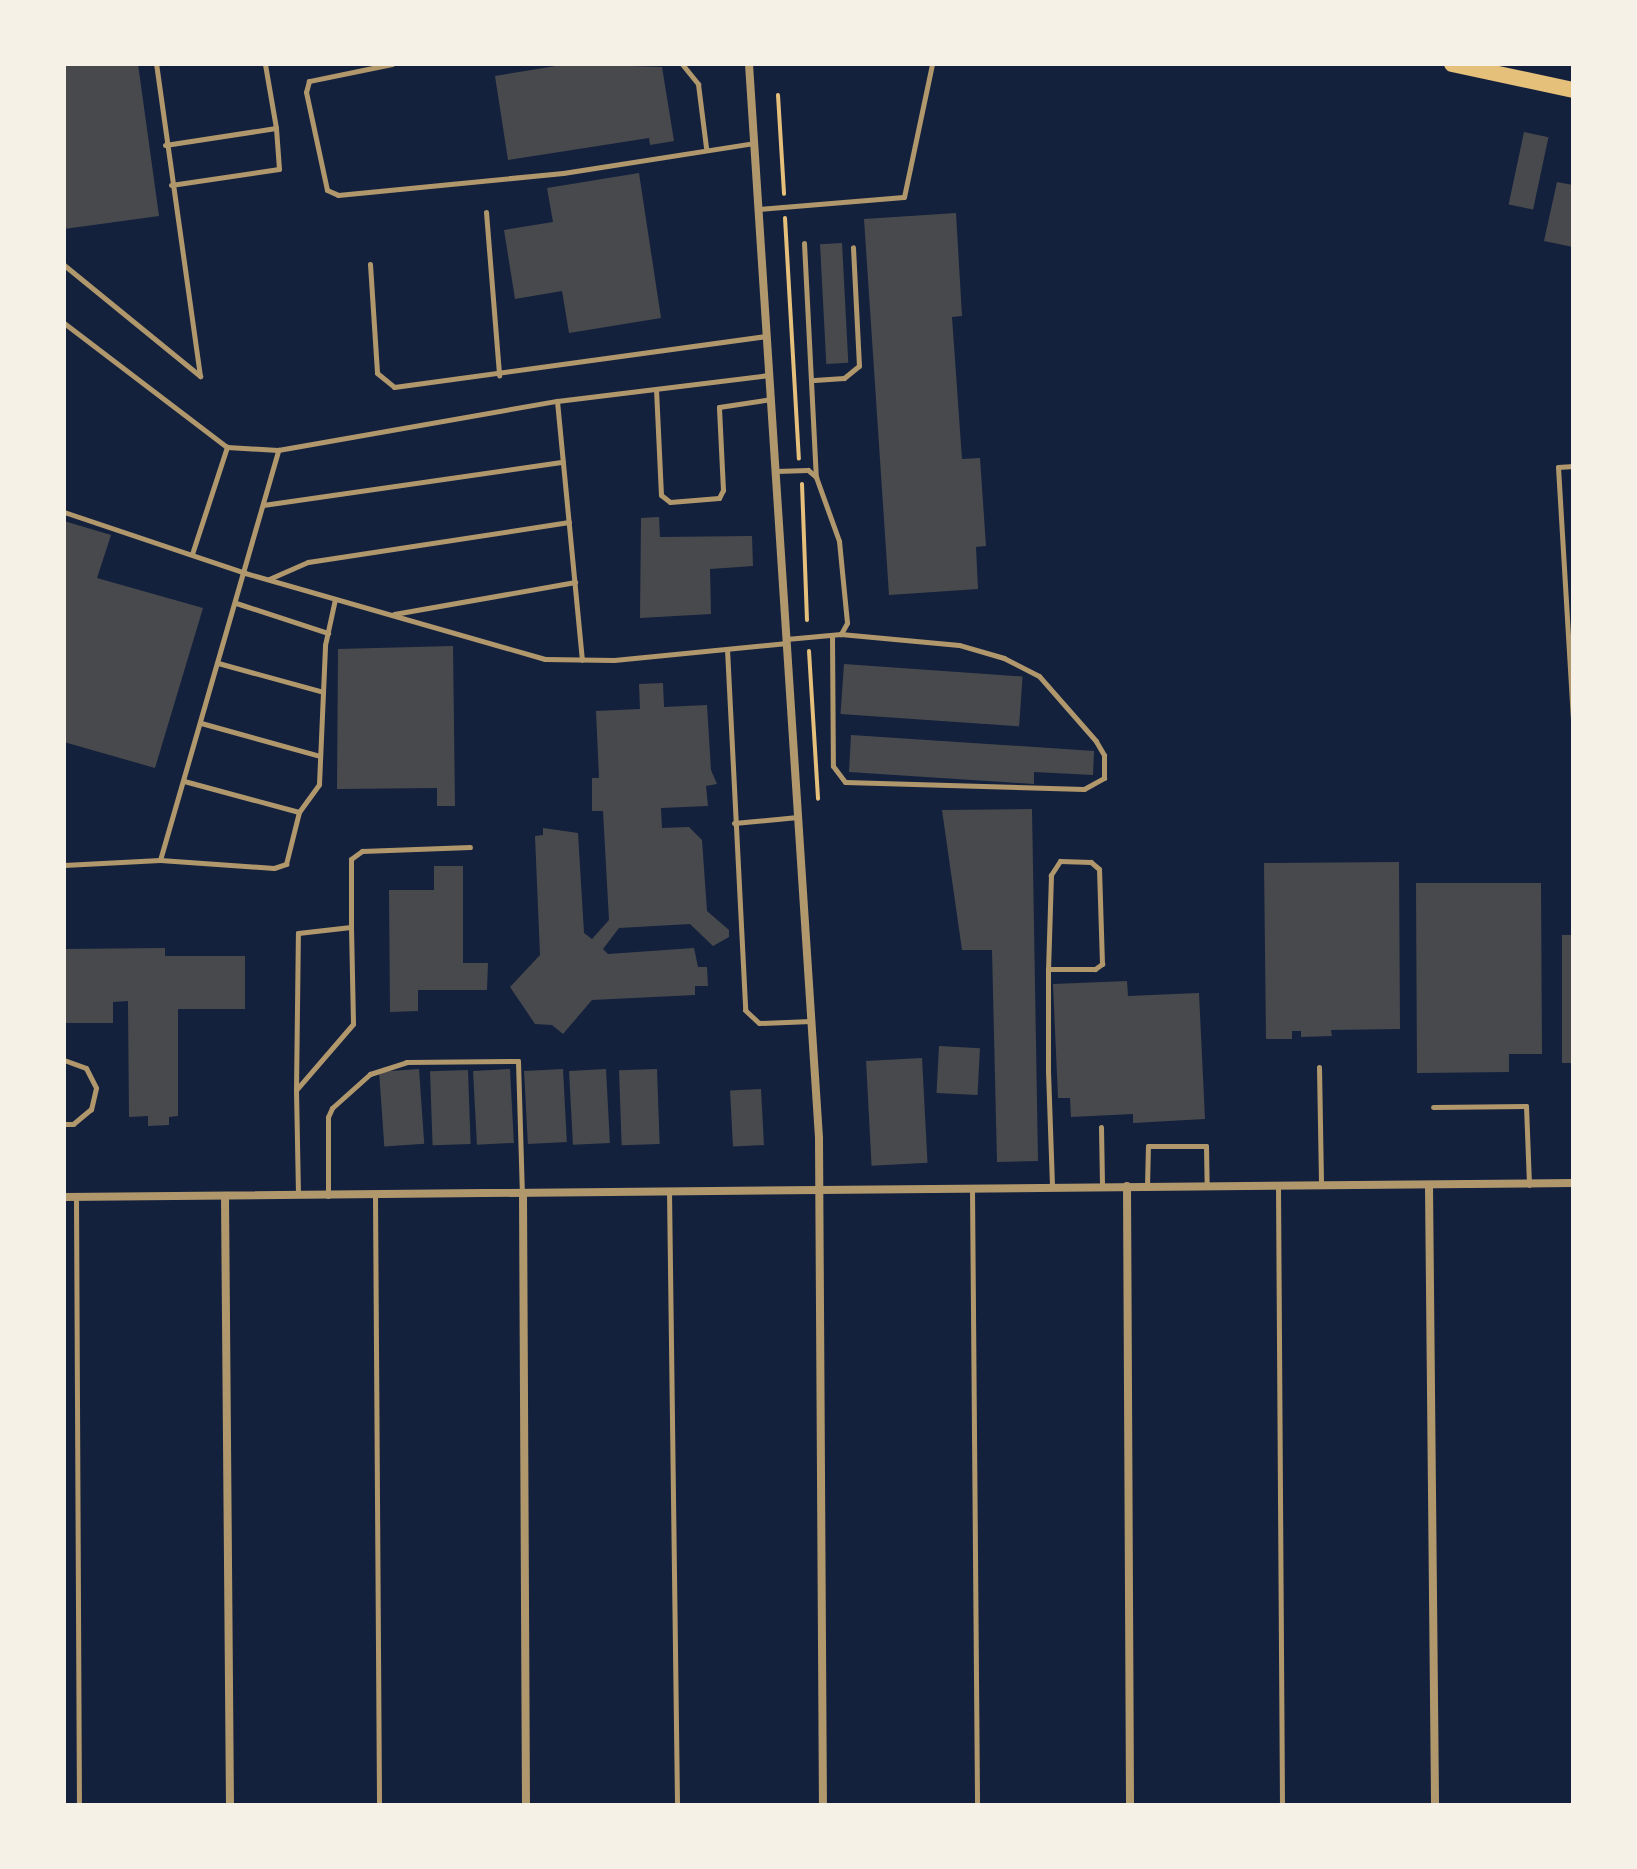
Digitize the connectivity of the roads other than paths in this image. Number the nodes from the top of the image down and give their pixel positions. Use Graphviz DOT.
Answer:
graph roads {
  1 [pos="156,64"];
  2 [pos="265,64"];
  3 [pos="392,64"];
  4 [pos="682,64"];
  5 [pos="749,64"];
  6 [pos="932,64"];
  7 [pos="1452,64"];
  8 [pos="1573,90"];
  9 [pos="276,128"];
  10 [pos="754,143"];
  11 [pos="165,145"];
  12 [pos="706,147"];
  13 [pos="171,185"];
  14 [pos="758,209"];
  15 [pos="486,212"];
  16 [pos="804,243"];
  17 [pos="853,247"];
  18 [pos="370,264"];
  19 [pos="64,265"];
  20 [pos="64,323"];
  21 [pos="767,336"];
  22 [pos="499,375"];
  23 [pos="769,375"];
  24 [pos="814,380"];
  25 [pos="656,389"];
  26 [pos="771,399"];
  27 [pos="557,401"];
  28 [pos="227,447"];
  29 [pos="278,450"];
  30 [pos="563,462"];
  31 [pos="1573,466"];
  32 [pos="775,471"];
  33 [pos="816,477"];
  34 [pos="263,505"];
  35 [pos="64,512"];
  36 [pos="569,522"];
  37 [pos="192,554"];
  38 [pos="245,573"];
  39 [pos="268,579"];
  40 [pos="575,582"];
  41 [pos="335,599"];
  42 [pos="236,603"];
  43 [pos="390,615"];
  44 [pos="328,633"];
  45 [pos="841,634"];
  46 [pos="832,635"];
  47 [pos="786,641"];
  48 [pos="727,649"];
  49 [pos="582,660"];
  50 [pos="218,663"];
  51 [pos="323,692"];
  52 [pos="201,723"];
  53 [pos="1573,723"];
  54 [pos="320,756"];
  55 [pos="184,780"];
  56 [pos="299,812"];
  57 [pos="798,817"];
  58 [pos="734,823"];
  59 [pos="470,847"];
  60 [pos="160,860"];
  61 [pos="64,865"];
  62 [pos="351,927"];
  63 [pos="1048,969"];
  64 [pos="811,1021"];
  65 [pos="64,1060"];
  66 [pos="1319,1067"];
  67 [pos="296,1090"];
  68 [pos="1433,1107"];
  69 [pos="64,1124"];
  70 [pos="1101,1127"];
  71 [pos="1573,1183"];
  72 [pos="1207,1185"];
  73 [pos="1278,1185"];
  74 [pos="1127,1186"];
  75 [pos="1147,1186"];
  76 [pos="1321,1186"];
  77 [pos="1429,1186"];
  78 [pos="1529,1186"];
  79 [pos="1052,1187"];
  80 [pos="1102,1187"];
  81 [pos="972,1188"];
  82 [pos="669,1190"];
  83 [pos="818,1190"];
  84 [pos="523,1194"];
  85 [pos="299,1196"];
  86 [pos="328,1196"];
  87 [pos="375,1196"];
  88 [pos="64,1197"];
  89 [pos="76,1197"];
  90 [pos="225,1197"];
  91 [pos="79,1805"];
  92 [pos="230,1805"];
  93 [pos="379,1805"];
  94 [pos="526,1805"];
  95 [pos="677,1805"];
  96 [pos="823,1805"];
  97 [pos="977,1805"];
  98 [pos="1130,1805"];
  99 [pos="1282,1805"];
  100 [pos="1435,1805"];
  1 -- 11 [label="lane"];
  2 -- 9 [label="lane"];
  3 -- 12 [label="lane"];
  4 -- 12 [label="lane"];
  5 -- 10 [label="street"];
  6 -- 14 [label="lane"];
  7 -- 8 [label="main road"];
  9 -- 11 [label="lane"];
  9 -- 13 [label="lane"];
  10 -- 12 [label="lane"];
  10 -- 14 [label="street"];
  11 -- 13 [label="lane"];
  13 -- 19 [label="lane"];
  14 -- 21 [label="street"];
  15 -- 22 [label="lane"];
  16 -- 24 [label="lane"];
  17 -- 24 [label="lane"];
  18 -- 22 [label="lane"];
  20 -- 28 [label="lane"];
  21 -- 22 [label="lane"];
  21 -- 23 [label="street"];
  23 -- 25 [label="lane"];
  23 -- 26 [label="street"];
  24 -- 33 [label="lane"];
  25 -- 26 [label="lane"];
  25 -- 27 [label="lane"];
  26 -- 32 [label="street"];
  27 -- 29 [label="lane"];
  27 -- 30 [label="lane"];
  28 -- 29 [label="lane"];
  28 -- 37 [label="lane"];
  29 -- 34 [label="lane"];
  30 -- 34 [label="lane"];
  30 -- 36 [label="lane"];
  31 -- 53 [label="lane"];
  32 -- 33 [label="lane"];
  32 -- 47 [label="street"];
  33 -- 45 [label="lane"];
  34 -- 38 [label="lane"];
  35 -- 37 [label="lane"];
  36 -- 39 [label="lane"];
  36 -- 40 [label="lane"];
  37 -- 38 [label="lane"];
  38 -- 39 [label="lane"];
  38 -- 42 [label="lane"];
  39 -- 41 [label="lane"];
  40 -- 43 [label="lane"];
  40 -- 49 [label="lane"];
  41 -- 43 [label="lane"];
  41 -- 44 [label="lane"];
  42 -- 44 [label="lane"];
  42 -- 50 [label="lane"];
  43 -- 49 [label="lane"];
  44 -- 51 [label="lane"];
  45 -- 46 [label="lane"];
  45 -- 46 [label="lane"];
  46 -- 47 [label="lane"];
  47 -- 48 [label="lane"];
  47 -- 57 [label="street"];
  48 -- 49 [label="lane"];
  48 -- 58 [label="lane"];
  50 -- 51 [label="lane"];
  50 -- 52 [label="lane"];
  51 -- 54 [label="lane"];
  52 -- 54 [label="lane"];
  52 -- 55 [label="lane"];
  54 -- 56 [label="lane"];
  55 -- 56 [label="lane"];
  55 -- 60 [label="lane"];
  56 -- 60 [label="lane"];
  57 -- 58 [label="lane"];
  57 -- 64 [label="street"];
  58 -- 64 [label="lane"];
  59 -- 62 [label="lane"];
  60 -- 61 [label="lane"];
  62 -- 67 [label="lane"];
  62 -- 67 [label="lane"];
  63 -- 63 [label="lane"];
  63 -- 79 [label="lane"];
  64 -- 83 [label="street"];
  65 -- 69 [label="lane"];
  66 -- 76 [label="lane"];
  67 -- 85 [label="lane"];
  68 -- 78 [label="lane"];
  70 -- 80 [label="lane"];
  71 -- 78 [label="street"];
  72 -- 73 [label="street"];
  72 -- 75 [label="street"];
  72 -- 75 [label="lane"];
  73 -- 76 [label="street"];
  73 -- 99 [label="lane"];
  74 -- 75 [label="street"];
  74 -- 80 [label="street"];
  74 -- 98 [label="street"];
  76 -- 77 [label="street"];
  77 -- 78 [label="street"];
  77 -- 100 [label="street"];
  79 -- 80 [label="street"];
  79 -- 81 [label="street"];
  81 -- 83 [label="street"];
  81 -- 97 [label="lane"];
  82 -- 83 [label="street"];
  82 -- 84 [label="street"];
  82 -- 95 [label="lane"];
  83 -- 96 [label="street"];
  84 -- 86 [label="lane"];
  84 -- 87 [label="street"];
  84 -- 94 [label="street"];
  85 -- 86 [label="street"];
  85 -- 90 [label="street"];
  86 -- 87 [label="street"];
  87 -- 93 [label="lane"];
  88 -- 89 [label="street"];
  89 -- 90 [label="street"];
  89 -- 91 [label="lane"];
  90 -- 92 [label="street"];
}
